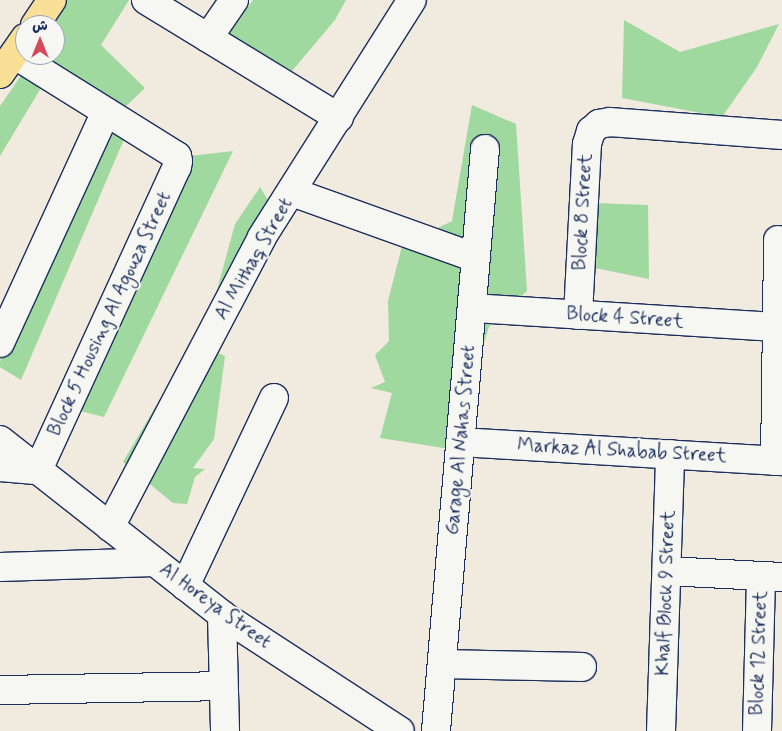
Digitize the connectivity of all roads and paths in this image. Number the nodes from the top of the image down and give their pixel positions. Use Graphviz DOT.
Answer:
graph roads {
  1 [pos="52,0"];
  2 [pos="146,0"];
  3 [pos="234,0"];
  4 [pos="412,0"];
  5 [pos="42,15"];
  6 [pos="208,38"];
  7 [pos="13,55"];
  8 [pos="106,112"];
  9 [pos="339,118"];
  10 [pos="782,135"];
  11 [pos="485,150"];
  12 [pos="292,192"];
  13 [pos="778,240"];
  14 [pos="476,258"];
  15 [pos="473,308"];
  16 [pos="578,315"];
  17 [pos="777,328"];
  18 [pos="0,343"];
  19 [pos="274,398"];
  20 [pos="0,440"];
  21 [pos="461,442"];
  22 [pos="670,454"];
  23 [pos="779,461"];
  24 [pos="0,467"];
  25 [pos="38,470"];
  26 [pos="110,527"];
  27 [pos="155,562"];
  28 [pos="0,567"];
  29 [pos="668,571"];
  30 [pos="772,576"];
  31 [pos="185,586"];
  32 [pos="222,615"];
  33 [pos="442,664"];
  34 [pos="582,668"];
  35 [pos="223,686"];
  36 [pos="0,690"];
  37 [pos="224,731"];
  38 [pos="400,731"];
  39 [pos="436,731"];
  40 [pos="661,731"];
  41 [pos="757,731"];
  1 -- 5 [label="main road"];
  2 -- 6 [label="street"];
  3 -- 6 [label="street"];
  4 -- 9 [label="street, Al Mithaq Street"];
  6 -- 9 [label="street"];
  7 -- 8 [label="street"];
  8 -- 18 [label="street"];
  8 -- 25 [label="street, Block 5 Housing Al Agouza Street"];
  9 -- 12 [label="street, Al Mithaq Street"];
  10 -- 16 [label="street, Block 8 Street"];
  11 -- 14 [label="street, Garage Al Nahas Street"];
  12 -- 14 [label="street"];
  12 -- 26 [label="street, Al Mithaq Street"];
  13 -- 17 [label="street"];
  14 -- 15 [label="street, Garage Al Nahas Street"];
  15 -- 16 [label="street, Block 4 Street"];
  15 -- 21 [label="street, Garage Al Nahas Street"];
  16 -- 17 [label="street, Block 4 Street"];
  17 -- 23 [label="street"];
  19 -- 31 [label="street"];
  20 -- 25 [label="street, Al Horeya Street"];
  21 -- 22 [label="street, Markaz Al Shabab Street"];
  21 -- 33 [label="street, Garage Al Nahas Street"];
  22 -- 23 [label="street, Markaz Al Shabab Street"];
  22 -- 29 [label="street, Khalf Block 9 Street"];
  24 -- 25 [label="street"];
  25 -- 26 [label="street, Al Horeya Street"];
  26 -- 27 [label="street, Al Horeya Street"];
  27 -- 28 [label="street"];
  27 -- 31 [label="street, Al Horeya Street"];
  29 -- 30 [label="street"];
  29 -- 40 [label="street, Khalf Block 9 Street"];
  30 -- 41 [label="street, Block 12 Street"];
  31 -- 32 [label="street, Al Horeya Street"];
  32 -- 35 [label="street"];
  32 -- 38 [label="street, Al Horeya Street"];
  33 -- 34 [label="street"];
  33 -- 39 [label="street, Garage Al Nahas Street"];
  35 -- 36 [label="street"];
  35 -- 37 [label="street"];
}
